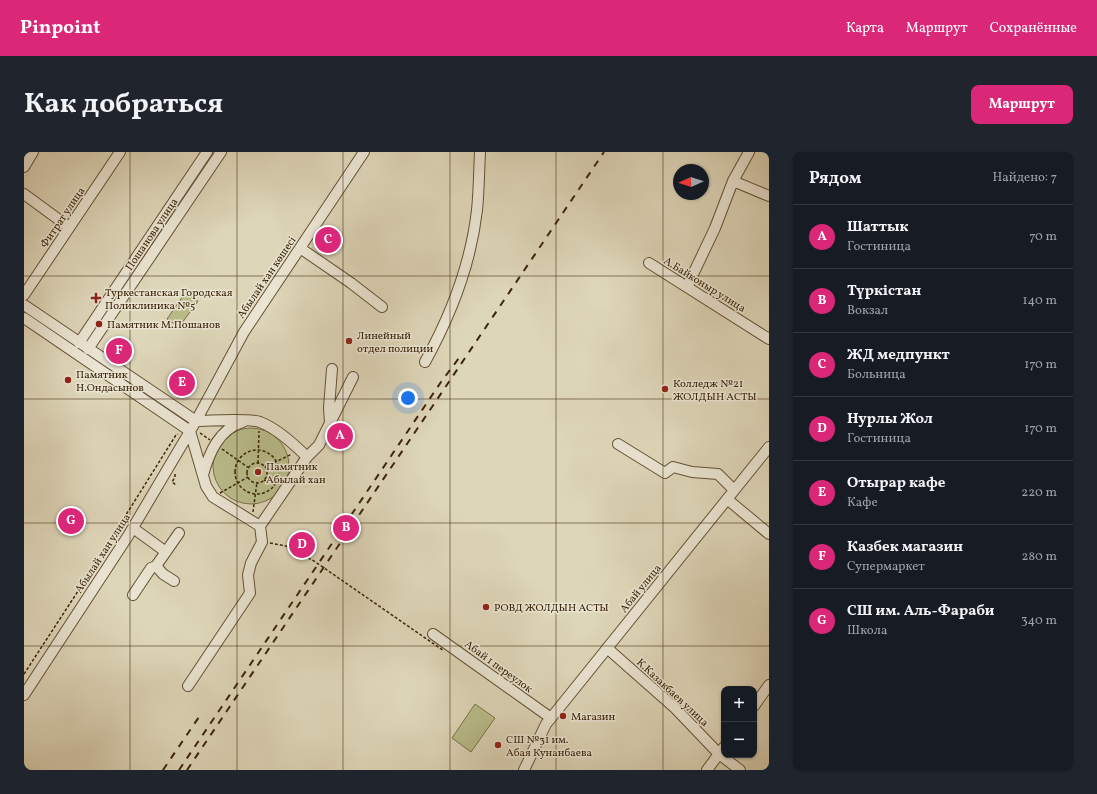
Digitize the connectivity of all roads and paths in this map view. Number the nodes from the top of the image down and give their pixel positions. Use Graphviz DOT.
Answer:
graph roads {
  1 [pos="33,152"];
  2 [pos="120,152"];
  3 [pos="207,152"];
  4 [pos="221,152"];
  5 [pos="364,152"];
  6 [pos="480,152"];
  7 [pos="749,152"];
  8 [pos="24,167"];
  9 [pos="194,172"];
  10 [pos="203,178"];
  11 [pos="734,180"];
  12 [pos="24,194"];
  13 [pos="769,196"];
  14 [pos="68,227"];
  15 [pos="300,248"];
  16 [pos="649,263"];
  17 [pos="687,287"];
  18 [pos="24,295"];
  19 [pos="24,305"];
  20 [pos="382,306"];
  21 [pos="24,318"];
  22 [pos="769,339"];
  23 [pos="79,343"];
  24 [pos="88,349"];
  25 [pos="425,362"];
  26 [pos="332,369"];
  27 [pos="353,376"];
  28 [pos="249,420"];
  29 [pos="196,421"];
  30 [pos="260,422"];
  31 [pos="330,424"];
  32 [pos="190,431"];
  33 [pos="178,434"];
  34 [pos="618,444"];
  35 [pos="769,447"];
  36 [pos="300,449"];
  37 [pos="259,450"];
  38 [pos="307,457"];
  39 [pos="276,462"];
  40 [pos="258,463"];
  41 [pos="265,467"];
  42 [pos="203,475"];
  43 [pos="248,477"];
  44 [pos="264,480"];
  45 [pos="238,482"];
  46 [pos="256,482"];
  47 [pos="274,485"];
  48 [pos="280,488"];
  49 [pos="734,490"];
  50 [pos="255,493"];
  51 [pos="213,497"];
  52 [pos="727,499"];
  53 [pos="256,524"];
  54 [pos="133,528"];
  55 [pos="179,533"];
  56 [pos="769,534"];
  57 [pos="262,542"];
  58 [pos="166,552"];
  59 [pos="156,566"];
  60 [pos="174,581"];
  61 [pos="133,595"];
  62 [pos="434,634"];
  63 [pos="607,648"];
  64 [pos="444,651"];
  65 [pos="24,674"];
  66 [pos="769,685"];
  67 [pos="188,686"];
  68 [pos="24,695"];
  69 [pos="757,702"];
  70 [pos="551,718"];
  71 [pos="721,749"];
  72 [pos="721,751"];
  73 [pos="729,758"];
  74 [pos="524,770"];
  75 [pos="707,770"];
  76 [pos="740,770"];
  1 -- 8 [label="street"];
  2 -- 14 [label="street, Фитрат улица"];
  3 -- 9 [label="street, Пошанова улица"];
  4 -- 10 [label="street, Пошанова улица"];
  5 -- 15 [label="street, Абылай хан көшесі"];
  6 -- 25 [label="street"];
  7 -- 11 [label="street"];
  9 -- 10 [label="street"];
  9 -- 23 [label="street, Пошанова улица"];
  10 -- 24 [label="street, Пошанова улица"];
  11 -- 13 [label="street"];
  11 -- 17 [label="street"];
  12 -- 14 [label="street"];
  14 -- 18 [label="street, Фитрат улица"];
  15 -- 20 [label="street"];
  15 -- 29 [label="street, Абылай хан көшесі"];
  16 -- 17 [label="street, А.Байконыр улица"];
  17 -- 22 [label="street, А.Байконыр улица"];
  19 -- 23 [label="street"];
  21 -- 32 [label="street"];
  23 -- 24 [label="street"];
  24 -- 29 [label="street"];
  26 -- 31 [label="street"];
  27 -- 31 [label="street"];
  28 -- 29 [label="street"];
  28 -- 30 [label="street"];
  28 -- 42 [label="street"];
  29 -- 32 [label="street, Абылай хан улица"];
  30 -- 36 [label="street"];
  30 -- 37 [label="path"];
  31 -- 38 [label="street"];
  32 -- 42 [label="street"];
  32 -- 54 [label="street, Абылай хан улица"];
  33 -- 65 [label="path"];
  34 -- 49 [label="street"];
  35 -- 49 [label="street, Абай улица"];
  36 -- 38 [label="street"];
  36 -- 39 [label="path"];
  37 -- 39 [label="path"];
  37 -- 40 [label="path"];
  37 -- 45 [label="path"];
  38 -- 53 [label="street"];
  39 -- 41 [label="path"];
  39 -- 47 [label="path"];
  40 -- 41 [label="path"];
  40 -- 43 [label="path"];
  41 -- 44 [label="path"];
  42 -- 51 [label="street"];
  43 -- 45 [label="path"];
  43 -- 46 [label="path"];
  44 -- 46 [label="path"];
  44 -- 47 [label="path"];
  45 -- 50 [label="path"];
  45 -- 51 [label="path"];
  46 -- 50 [label="path"];
  47 -- 48 [label="path"];
  47 -- 50 [label="path"];
  49 -- 52 [label="street, Абай улица"];
  50 -- 53 [label="path"];
  51 -- 53 [label="street"];
  52 -- 56 [label="street"];
  52 -- 63 [label="street, Абай улица"];
  53 -- 57 [label="street"];
  54 -- 58 [label="street"];
  54 -- 68 [label="street, Абылай хан улица"];
  55 -- 58 [label="street"];
  57 -- 64 [label="path, bridge"];
  57 -- 67 [label="street"];
  58 -- 59 [label="street"];
  59 -- 60 [label="street"];
  59 -- 61 [label="street"];
  62 -- 70 [label="street, Абай 1 переулок"];
  63 -- 70 [label="street, Абай улица"];
  63 -- 71 [label="street, К.Казакбаев улица"];
  66 -- 69 [label="street"];
  70 -- 74 [label="street, Абай улица"];
  72 -- 75 [label="street"];
  73 -- 76 [label="street, К.Казакбаев улица"];
}
